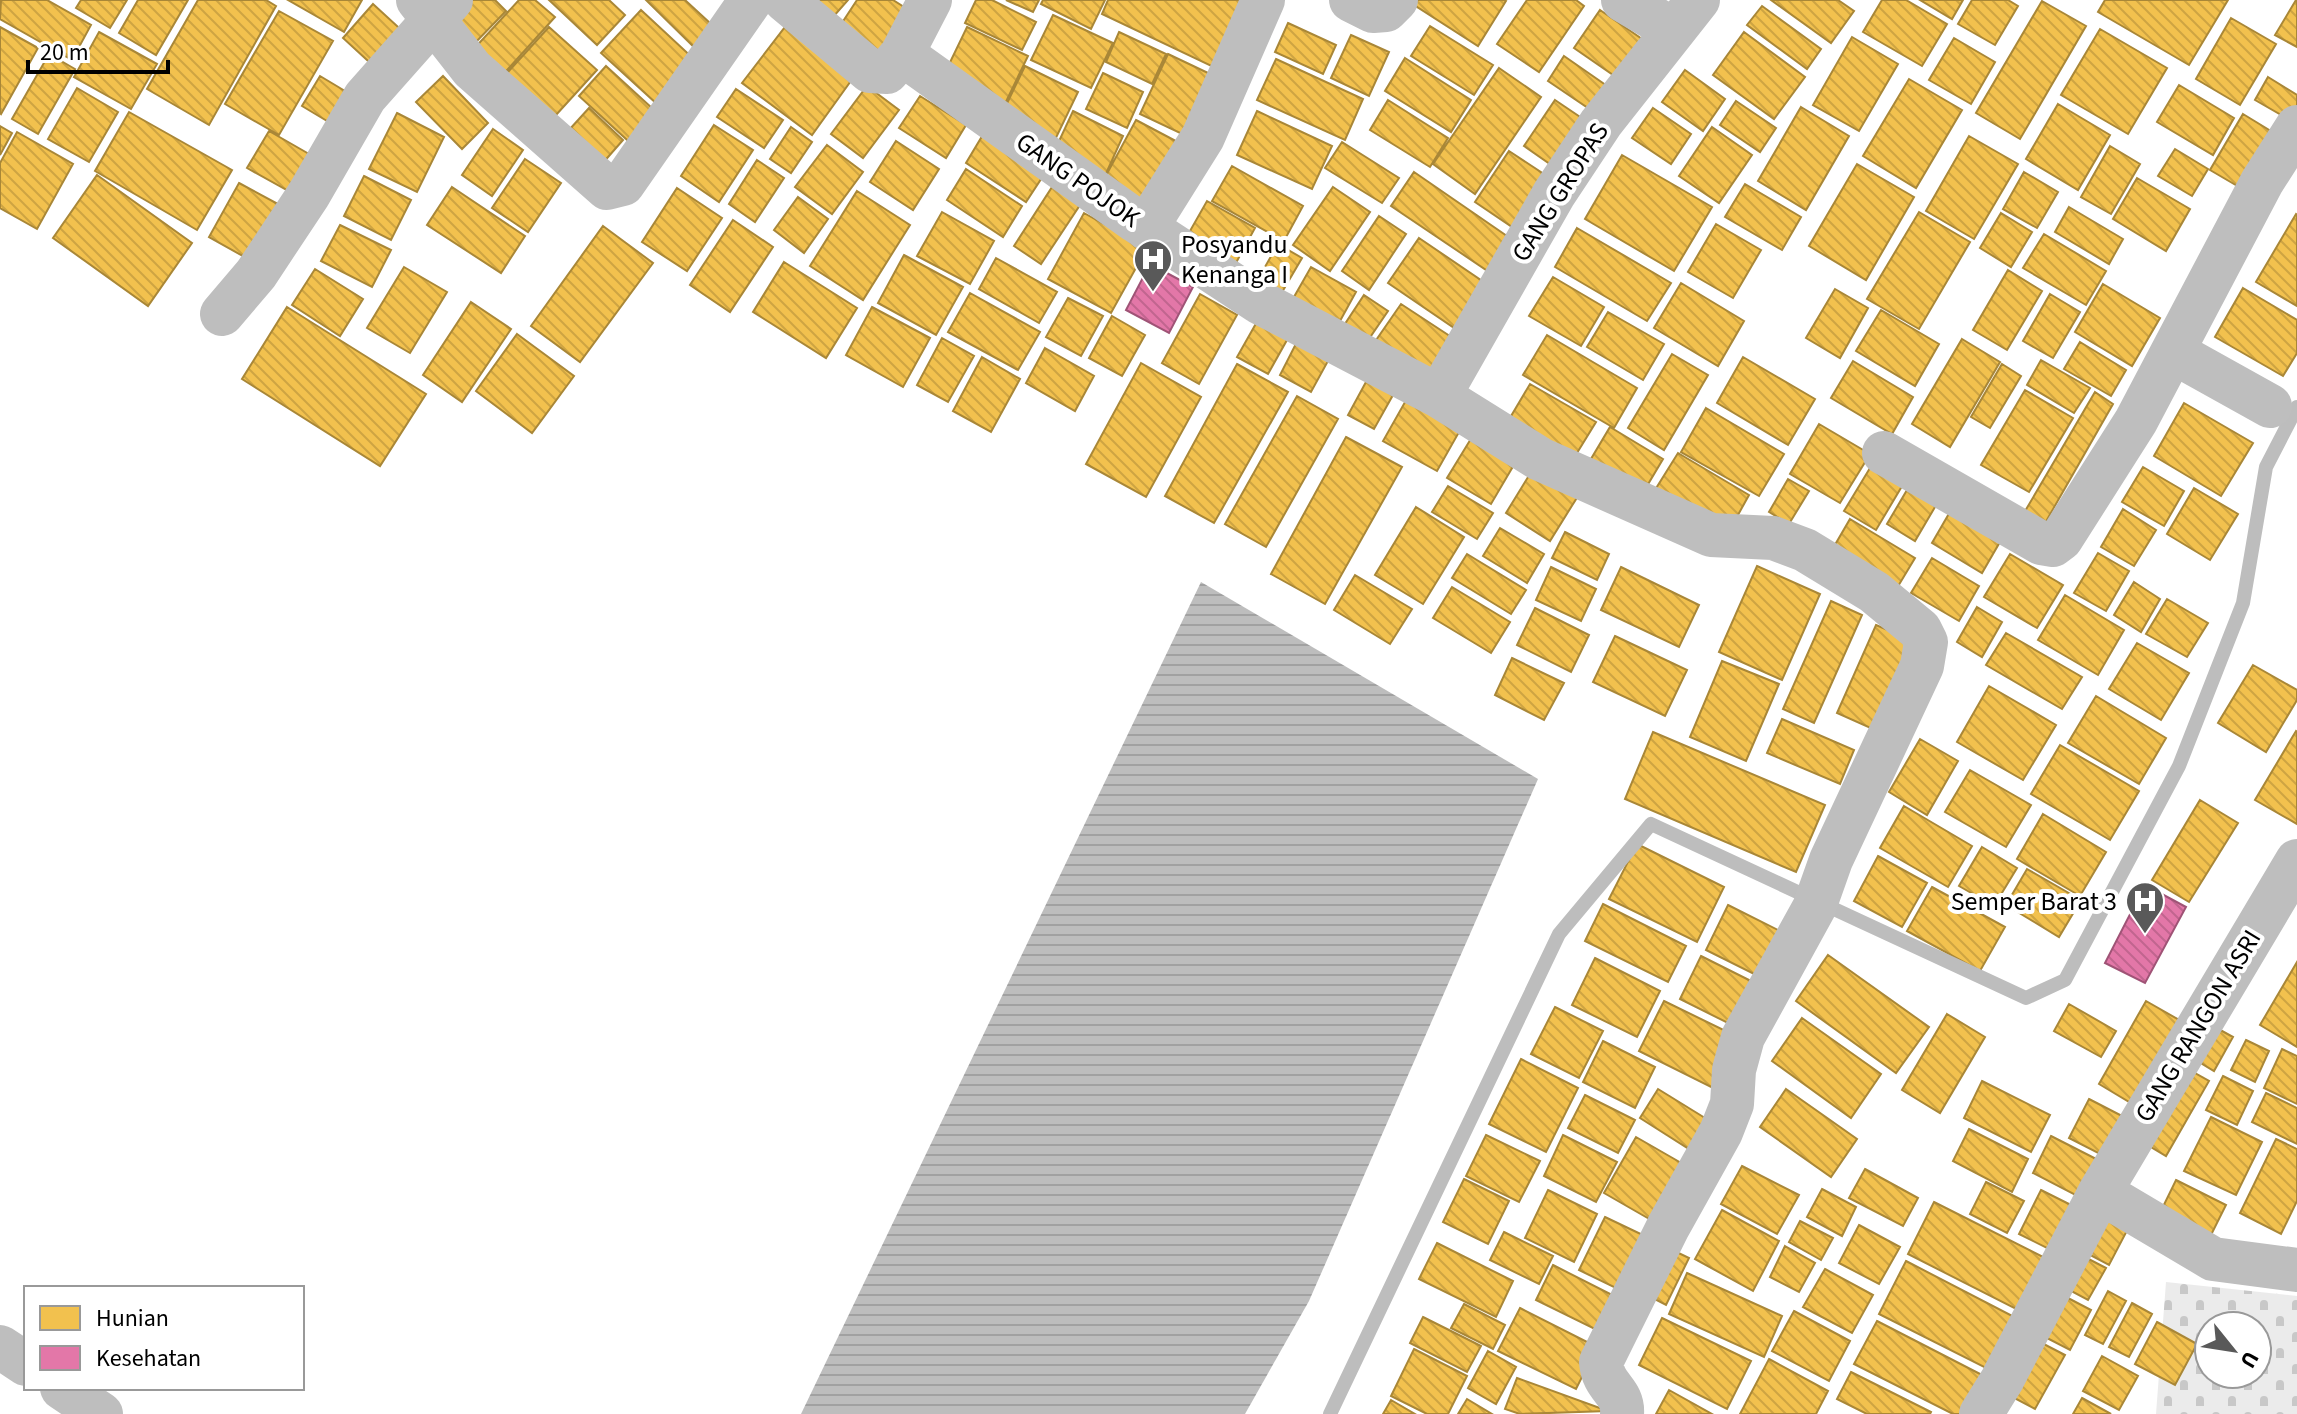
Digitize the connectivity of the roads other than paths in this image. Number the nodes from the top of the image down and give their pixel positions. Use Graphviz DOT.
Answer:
graph roads {
  1 [pos="751,0"];
  2 [pos="785,0"];
  3 [pos="930,0"];
  4 [pos="1263,0"];
  5 [pos="1351,0"];
  6 [pos="1396,0"];
  7 [pos="1623,0"];
  8 [pos="434,6"];
  9 [pos="1685,14"];
  10 [pos="902,54"];
  11 [pos="2297,127"];
  12 [pos="1146,228"];
  13 [pos="222,314"];
  14 [pos="2173,352"];
  15 [pos="1439,396"];
  16 [pos="2270,406"];
  17 [pos="1884,453"];
  18 [pos="2297,861"];
  19 [pos="2100,1192"];
  20 [pos="2297,1270"];
  21 [pos="0,1347"];
  22 [pos="24,1363"];
  23 [pos="65,1390"];
  24 [pos="101,1414"];
  25 [pos="1622,1414"];
  26 [pos="1981,1414"];
  1 -- 8 [label="street"];
  2 -- 10 [label="street"];
  3 -- 10 [label="street"];
  4 -- 12 [label="street"];
  5 -- 6 [label="street"];
  7 -- 9 [label="street"];
  8 -- 13 [label="street"];
  9 -- 15 [label="street, GANG GROPAS"];
  10 -- 12 [label="street, GANG POJOK"];
  11 -- 14 [label="street"];
  12 -- 15 [label="street, GANG POJOK"];
  14 -- 16 [label="street"];
  14 -- 17 [label="street"];
  15 -- 25 [label="street, GANG POJOK"];
  18 -- 19 [label="street, GANG RANGON ASRI"];
  19 -- 20 [label="street"];
  19 -- 26 [label="street, GANG RANGON ASRI"];
  21 -- 22 [label="street"];
  23 -- 24 [label="street"];
}
